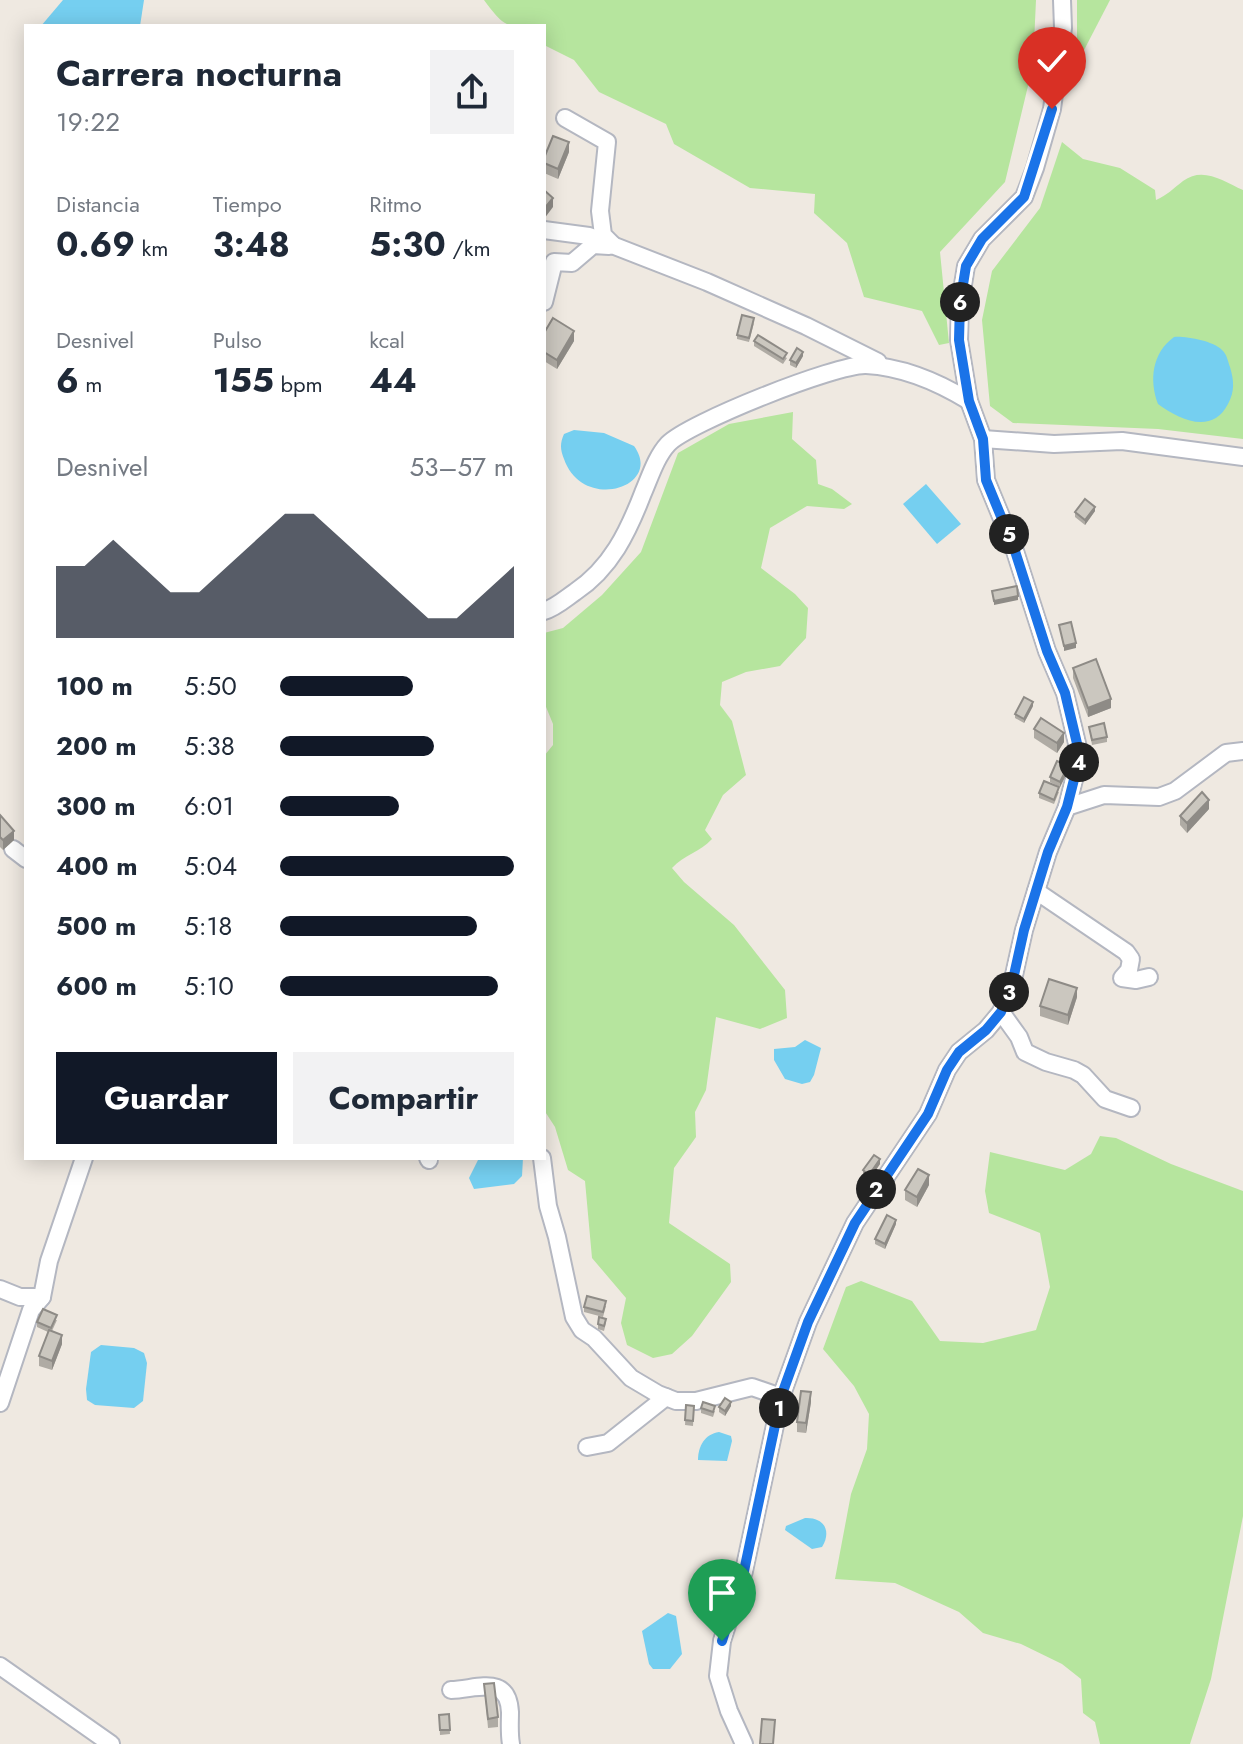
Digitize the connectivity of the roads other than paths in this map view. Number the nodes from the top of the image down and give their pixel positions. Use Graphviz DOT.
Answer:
graph roads {
  1 [pos="1062,0"];
  2 [pos="565,118"];
  3 [pos="546,230"];
  4 [pos="615,246"];
  5 [pos="546,294"];
  6 [pos="894,369"];
  7 [pos="969,401"];
  8 [pos="983,439"];
  9 [pos="1243,457"];
  10 [pos="546,610"];
  11 [pos="1243,751"];
  12 [pos="1067,807"];
  13 [pos="1036,891"];
  14 [pos="1149,977"];
  15 [pos="1001,1012"];
  16 [pos="1131,1108"];
  17 [pos="83,1160"];
  18 [pos="542,1160"];
  19 [pos="0,1289"];
  20 [pos="42,1297"];
  21 [pos="666,1397"];
  22 [pos="781,1397"];
  23 [pos="0,1403"];
  24 [pos="587,1447"];
  25 [pos="0,1666"];
  26 [pos="451,1690"];
  27 [pos="111,1744"];
  28 [pos="511,1744"];
  29 [pos="744,1744"];
  1 -- 7 [label="street"];
  2 -- 4 [label="street"];
  3 -- 4 [label="street"];
  4 -- 5 [label="street"];
  4 -- 6 [label="street"];
  6 -- 7 [label="street"];
  6 -- 10 [label="street"];
  7 -- 8 [label="street"];
  8 -- 9 [label="street"];
  8 -- 12 [label="street"];
  11 -- 12 [label="street"];
  12 -- 13 [label="street"];
  13 -- 14 [label="street"];
  13 -- 15 [label="street"];
  15 -- 16 [label="street"];
  15 -- 22 [label="street"];
  17 -- 20 [label="street"];
  18 -- 21 [label="street"];
  19 -- 20 [label="street"];
  20 -- 23 [label="street"];
  21 -- 22 [label="street"];
  21 -- 24 [label="street"];
  22 -- 29 [label="street"];
  25 -- 27 [label="street"];
  26 -- 28 [label="street"];
}
